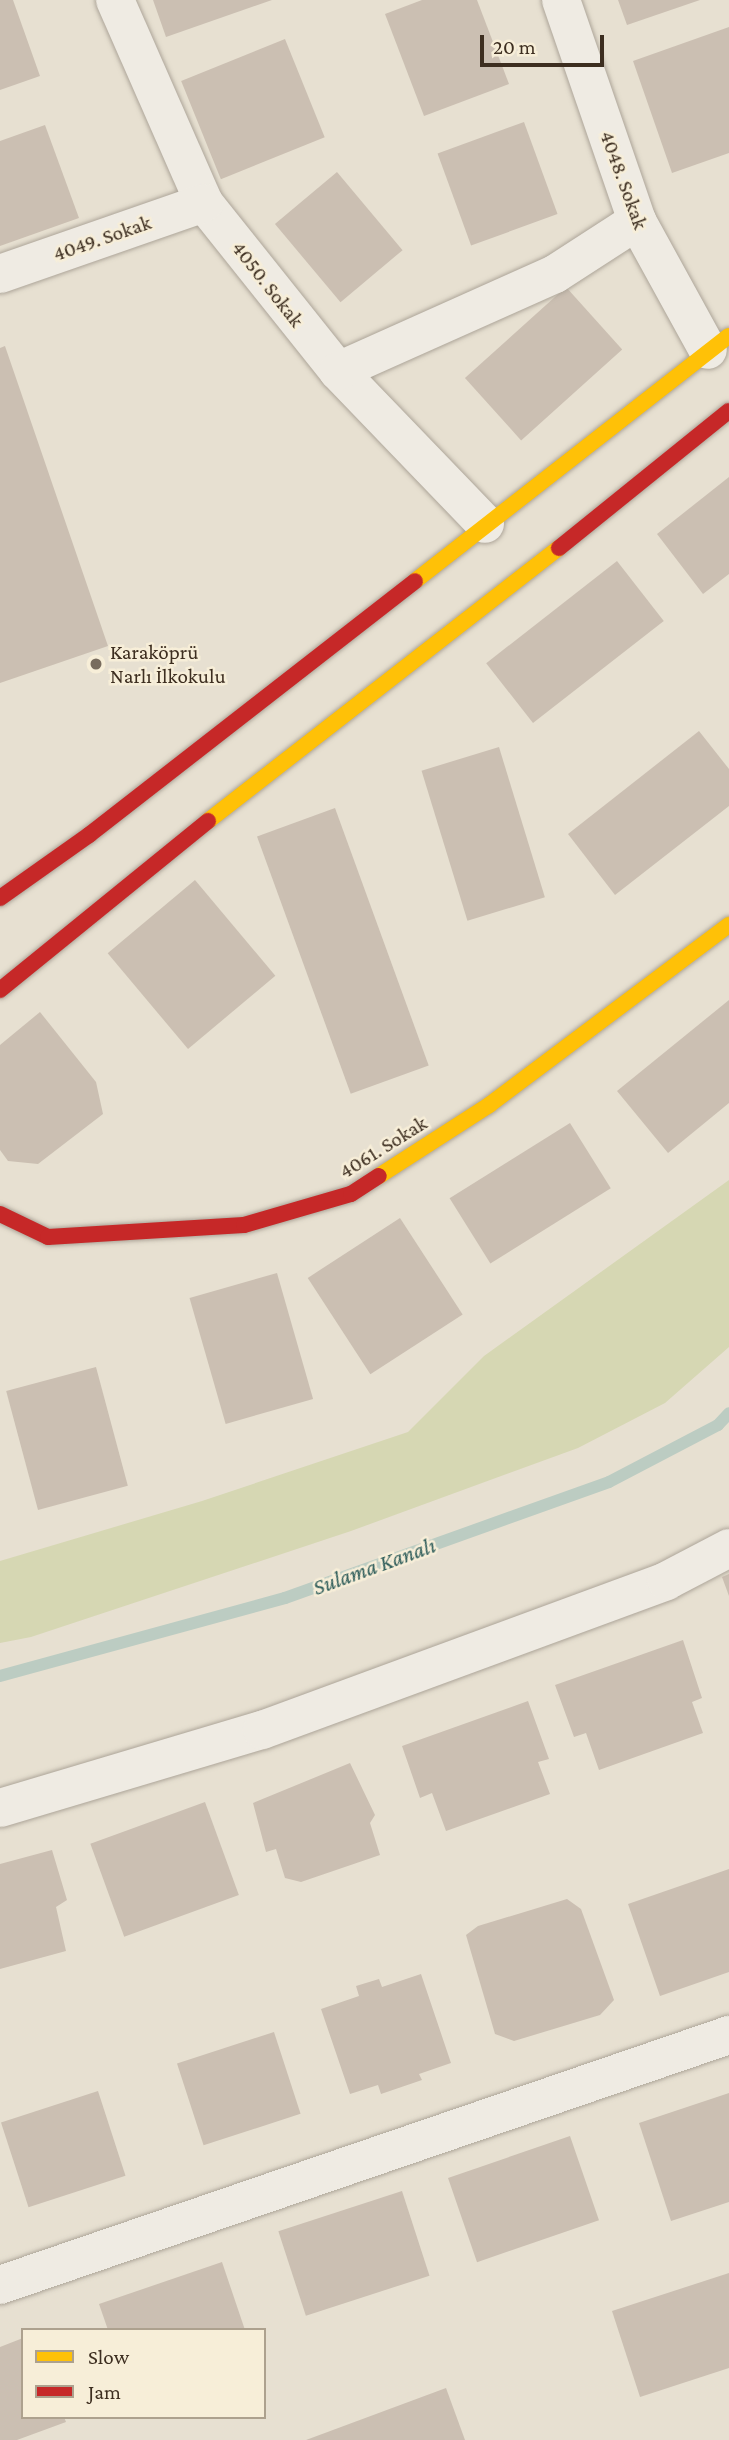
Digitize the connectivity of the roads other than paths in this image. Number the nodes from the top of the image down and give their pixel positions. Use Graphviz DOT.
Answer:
graph roads {
  1 [pos="115,0"];
  2 [pos="561,0"];
  3 [pos="204,203"];
  4 [pos="637,221"];
  5 [pos="0,274"];
  6 [pos="719,343"];
  7 [pos="338,371"];
  8 [pos="729,411"];
  9 [pos="485,524"];
  10 [pos="0,898"];
  11 [pos="729,925"];
  12 [pos="0,990"];
  13 [pos="0,1214"];
  14 [pos="729,1548"];
  15 [pos="0,1808"];
  16 [pos="729,2035"];
  17 [pos="0,2285"];
  1 -- 3 [label="street, 4050. Sokak"];
  2 -- 4 [label="street, 4048. Sokak"];
  3 -- 5 [label="street, 4049. Sokak"];
  3 -- 7 [label="street, 4050. Sokak"];
  4 -- 6 [label="street, 4048. Sokak"];
  4 -- 7 [label="street"];
  6 -- 9 [label="main road"];
  7 -- 9 [label="street, 4050. Sokak"];
  8 -- 12 [label="main road"];
  9 -- 10 [label="main road"];
  11 -- 13 [label="main road, 4061. Sokak"];
  14 -- 15 [label="street"];
  16 -- 17 [label="street"];
}
